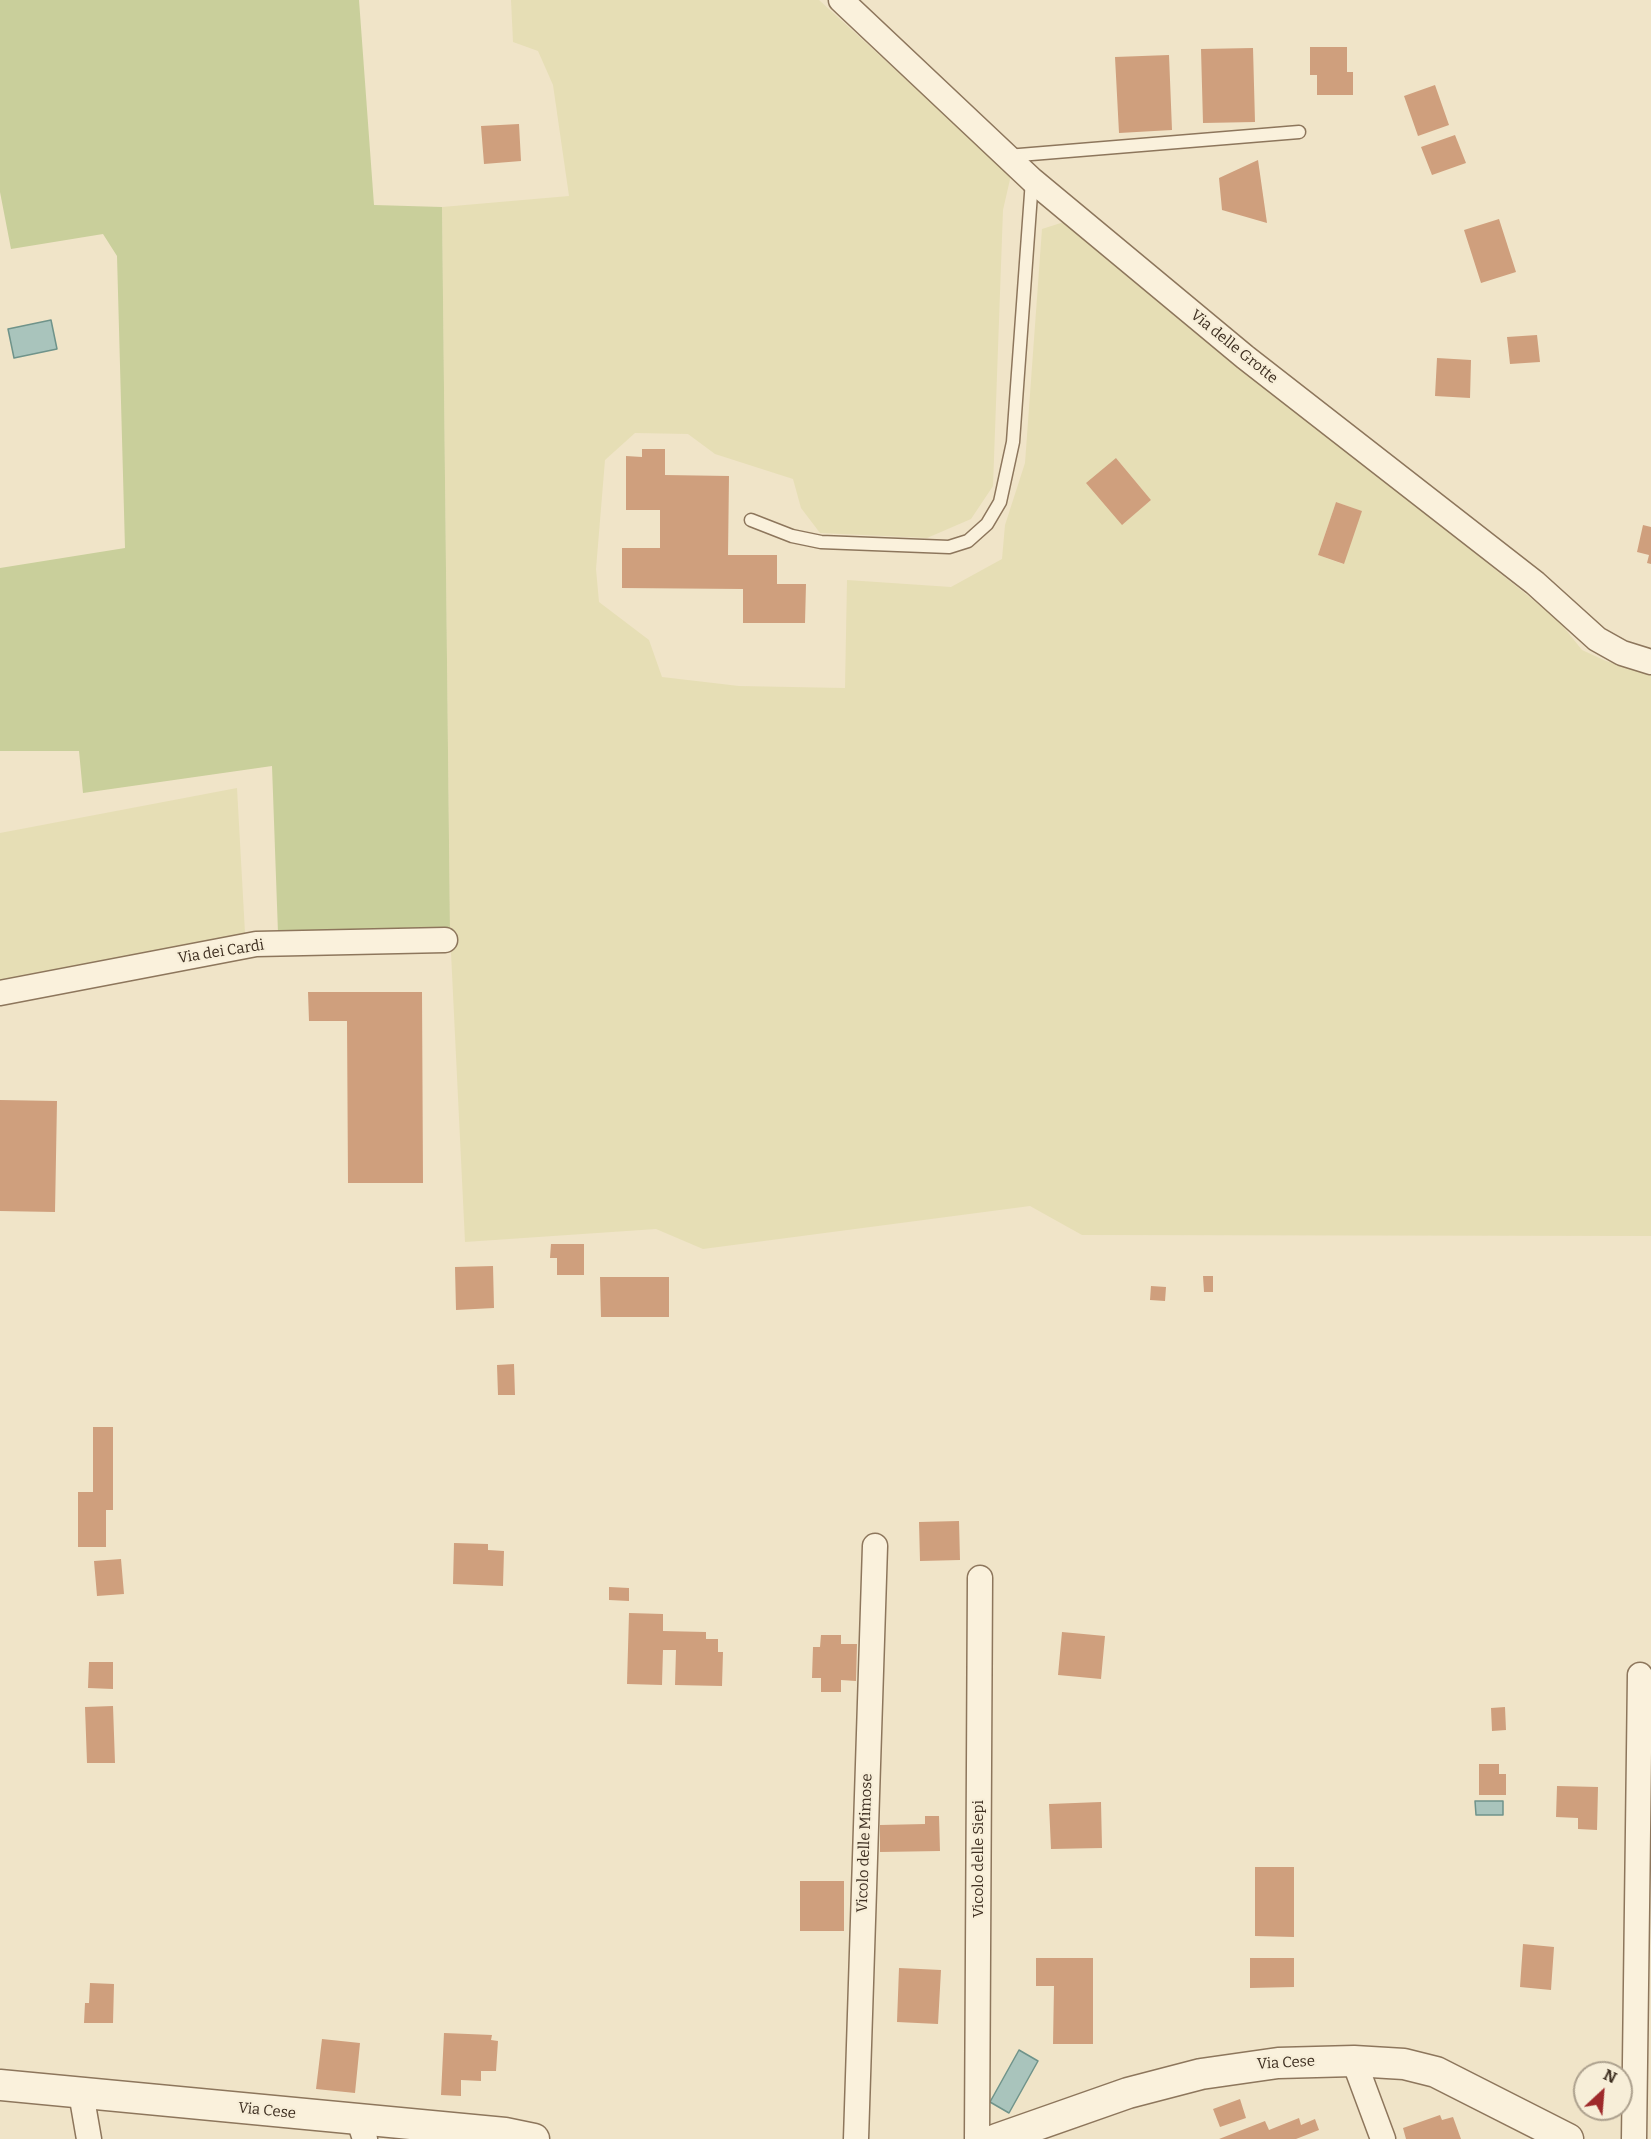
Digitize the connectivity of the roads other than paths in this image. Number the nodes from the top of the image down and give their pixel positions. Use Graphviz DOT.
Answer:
graph roads {
  1 [pos="841,0"];
  2 [pos="1299,132"];
  3 [pos="1005,156"];
  4 [pos="1032,180"];
  5 [pos="751,520"];
  6 [pos="1651,662"];
  7 [pos="444,940"];
  8 [pos="0,993"];
  9 [pos="875,1546"];
  10 [pos="980,1578"];
  11 [pos="1640,1675"];
  12 [pos="1354,2061"];
  13 [pos="0,2085"];
  14 [pos="81,2093"];
  15 [pos="362,2130"];
  16 [pos="89,2139"];
  17 [pos="534,2139"];
  18 [pos="856,2139"];
  19 [pos="978,2139"];
  20 [pos="997,2139"];
  21 [pos="1383,2139"];
  22 [pos="1568,2139"];
  23 [pos="1634,2139"];
  1 -- 3 [label="street, Via delle Grotte"];
  2 -- 3 [label="lane"];
  3 -- 4 [label="street, Via delle Grotte"];
  4 -- 5 [label="lane"];
  4 -- 6 [label="street, Via delle Grotte"];
  7 -- 8 [label="street, Via dei Cardi"];
  9 -- 18 [label="street, Vicolo delle Mimose"];
  10 -- 19 [label="street, Vicolo delle Siepi"];
  11 -- 23 [label="street"];
  12 -- 20 [label="street, Via Cese"];
  12 -- 21 [label="street"];
  12 -- 22 [label="street, Via Cese"];
  13 -- 14 [label="street, Via Cese"];
  14 -- 15 [label="street, Via Cese"];
  14 -- 16 [label="street"];
  15 -- 17 [label="street, Via Cese"];
}
